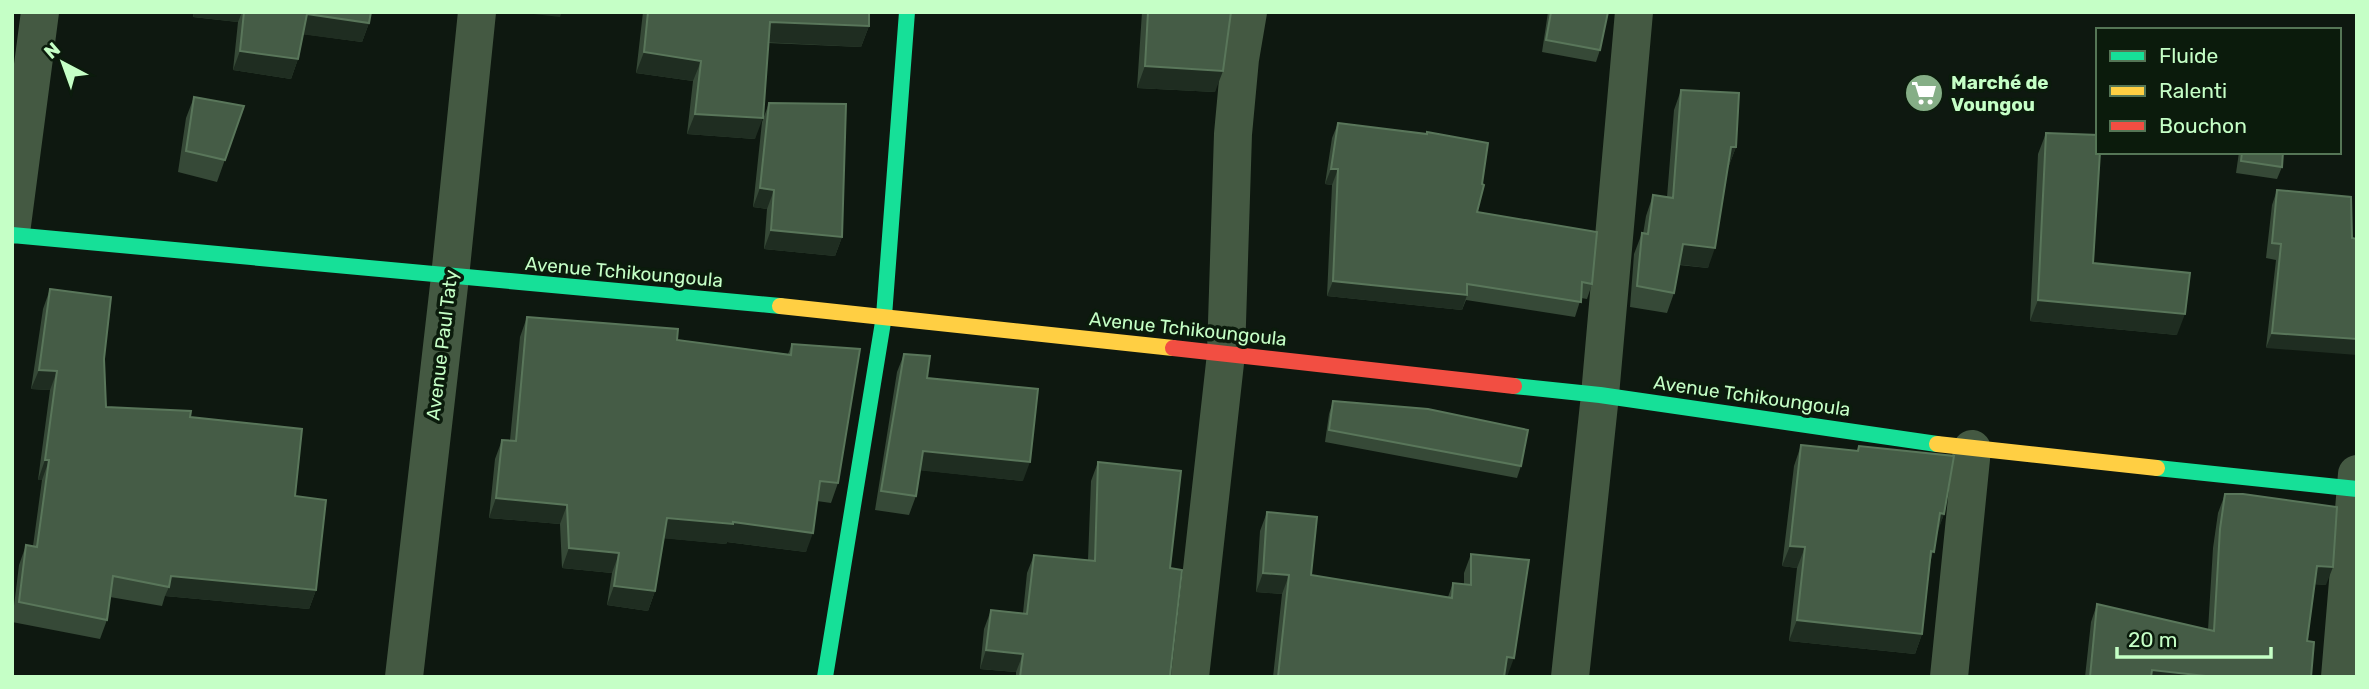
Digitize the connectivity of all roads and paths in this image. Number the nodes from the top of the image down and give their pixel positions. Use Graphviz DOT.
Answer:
graph roads {
  1 [pos="40,12"];
  2 [pos="477,12"];
  3 [pos="907,12"];
  4 [pos="1248,12"];
  5 [pos="1634,12"];
  6 [pos="12,225"];
  7 [pos="12,235"];
  8 [pos="450,277"];
  9 [pos="884,316"];
  10 [pos="1226,355"];
  11 [pos="1600,395"];
  12 [pos="1972,449"];
  13 [pos="2356,484"];
  14 [pos="404,677"];
  15 [pos="825,677"];
  16 [pos="1190,677"];
  17 [pos="1570,677"];
  18 [pos="1949,677"];
  19 [pos="2340,677"];
  1 -- 6 [label="street"];
  2 -- 8 [label="street, Avenue Paul Taty"];
  3 -- 9 [label="street"];
  4 -- 10 [label="street"];
  5 -- 11 [label="street"];
  7 -- 8 [label="street, Avenue Tchikoungoula"];
  8 -- 9 [label="street, Avenue Tchikoungoula"];
  8 -- 14 [label="street, Avenue Paul Taty"];
  9 -- 10 [label="street, Avenue Tchikoungoula"];
  9 -- 15 [label="street"];
  10 -- 11 [label="street, Avenue Tchikoungoula"];
  10 -- 16 [label="street"];
  11 -- 12 [label="street, Avenue Tchikoungoula"];
  11 -- 17 [label="street"];
  12 -- 13 [label="street, Avenue Tchikoungoula"];
  12 -- 18 [label="street"];
  13 -- 19 [label="street"];
}
